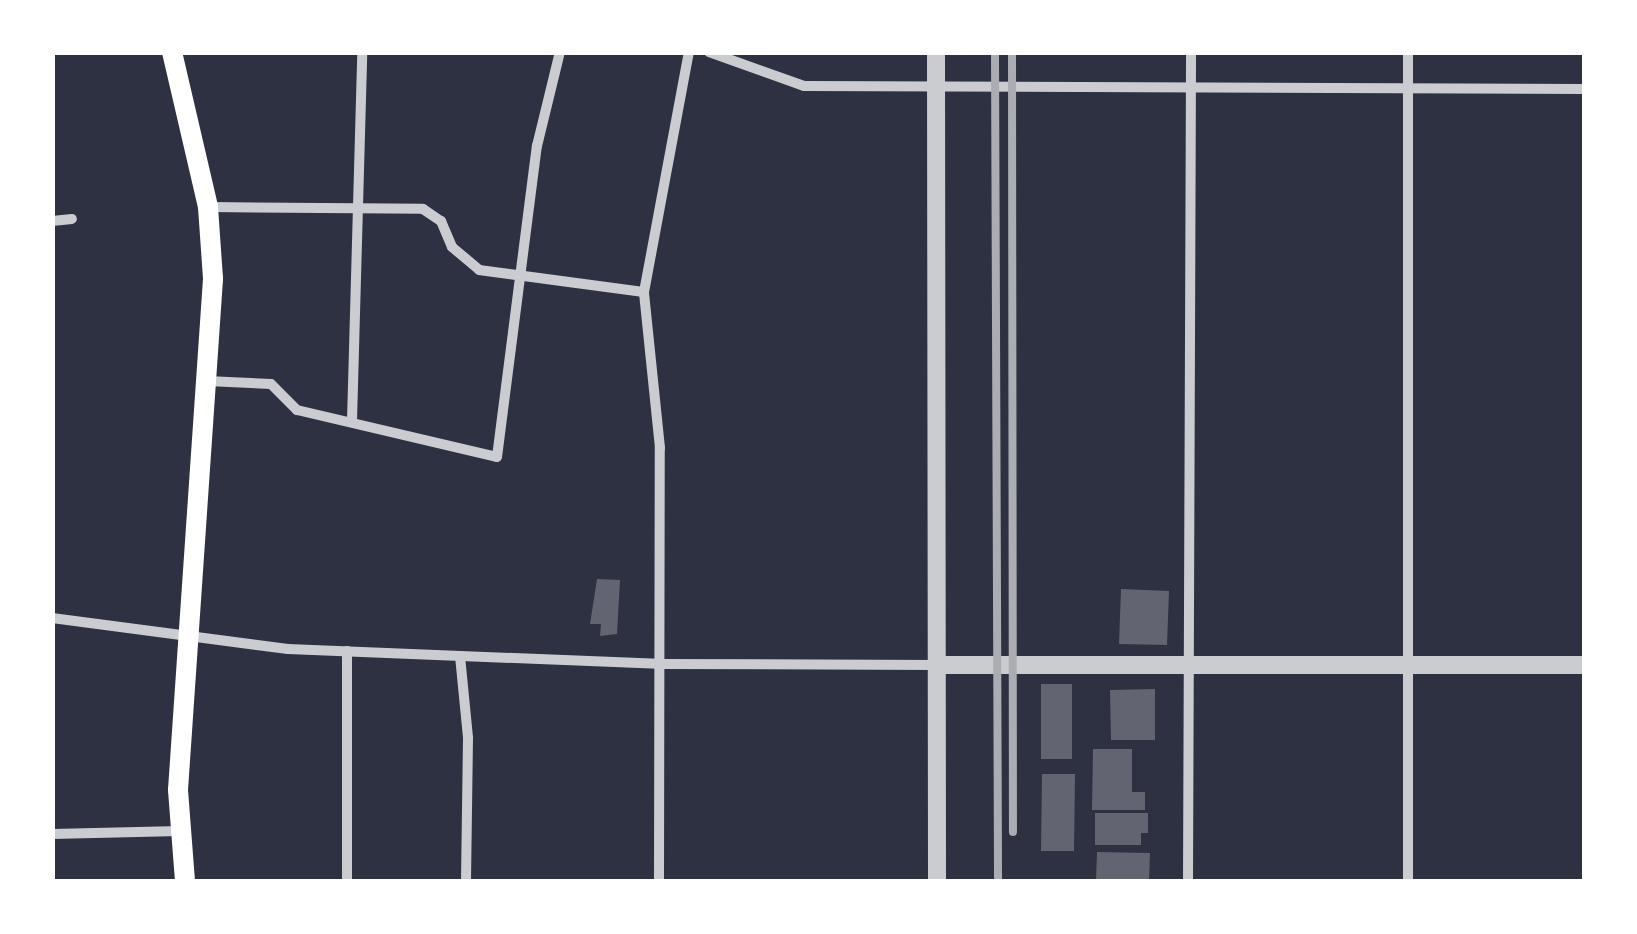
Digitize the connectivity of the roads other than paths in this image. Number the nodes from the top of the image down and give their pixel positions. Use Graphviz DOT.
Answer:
graph roads {
  1 [pos="172,52"];
  2 [pos="362,52"];
  3 [pos="560,52"];
  4 [pos="689,52"];
  5 [pos="709,52"];
  6 [pos="936,52"];
  7 [pos="1191,52"];
  8 [pos="1408,52"];
  9 [pos="750,59"];
  10 [pos="1191,87"];
  11 [pos="1408,87"];
  12 [pos="935,88"];
  13 [pos="1584,89"];
  14 [pos="208,207"];
  15 [pos="357,207"];
  16 [pos="72,219"];
  17 [pos="52,221"];
  18 [pos="519,276"];
  19 [pos="644,292"];
  20 [pos="206,381"];
  21 [pos="352,422"];
  22 [pos="52,618"];
  23 [pos="187,639"];
  24 [pos="347,651"];
  25 [pos="460,656"];
  26 [pos="658,664"];
  27 [pos="1408,664"];
  28 [pos="937,665"];
  29 [pos="1584,665"];
  30 [pos="1188,667"];
  31 [pos="181,831"];
  32 [pos="52,834"];
  33 [pos="185,882"];
  34 [pos="347,882"];
  35 [pos="466,882"];
  36 [pos="659,882"];
  37 [pos="937,882"];
  38 [pos="1188,882"];
  39 [pos="1408,882"];
  1 -- 14 [label="main road"];
  2 -- 15 [label="street"];
  3 -- 18 [label="street"];
  4 -- 19 [label="street"];
  5 -- 9 [label="street"];
  6 -- 12 [label="street"];
  7 -- 10 [label="street"];
  8 -- 11 [label="street"];
  9 -- 12 [label="street"];
  10 -- 11 [label="street"];
  10 -- 12 [label="street"];
  10 -- 30 [label="street"];
  11 -- 13 [label="street"];
  11 -- 27 [label="street"];
  12 -- 28 [label="street"];
  14 -- 15 [label="street"];
  14 -- 20 [label="main road"];
  15 -- 18 [label="street"];
  15 -- 21 [label="street"];
  16 -- 17 [label="street"];
  18 -- 19 [label="street"];
  18 -- 21 [label="street"];
  19 -- 26 [label="street"];
  20 -- 21 [label="street"];
  20 -- 23 [label="main road"];
  22 -- 23 [label="street"];
  23 -- 24 [label="street"];
  23 -- 31 [label="main road"];
  24 -- 25 [label="street"];
  24 -- 34 [label="street"];
  25 -- 26 [label="street"];
  25 -- 35 [label="street"];
  26 -- 28 [label="street"];
  26 -- 36 [label="street"];
  27 -- 29 [label="street"];
  27 -- 30 [label="street"];
  27 -- 39 [label="street"];
  28 -- 30 [label="street"];
  28 -- 37 [label="street"];
  30 -- 38 [label="street"];
  31 -- 32 [label="street"];
  31 -- 33 [label="main road"];
}
